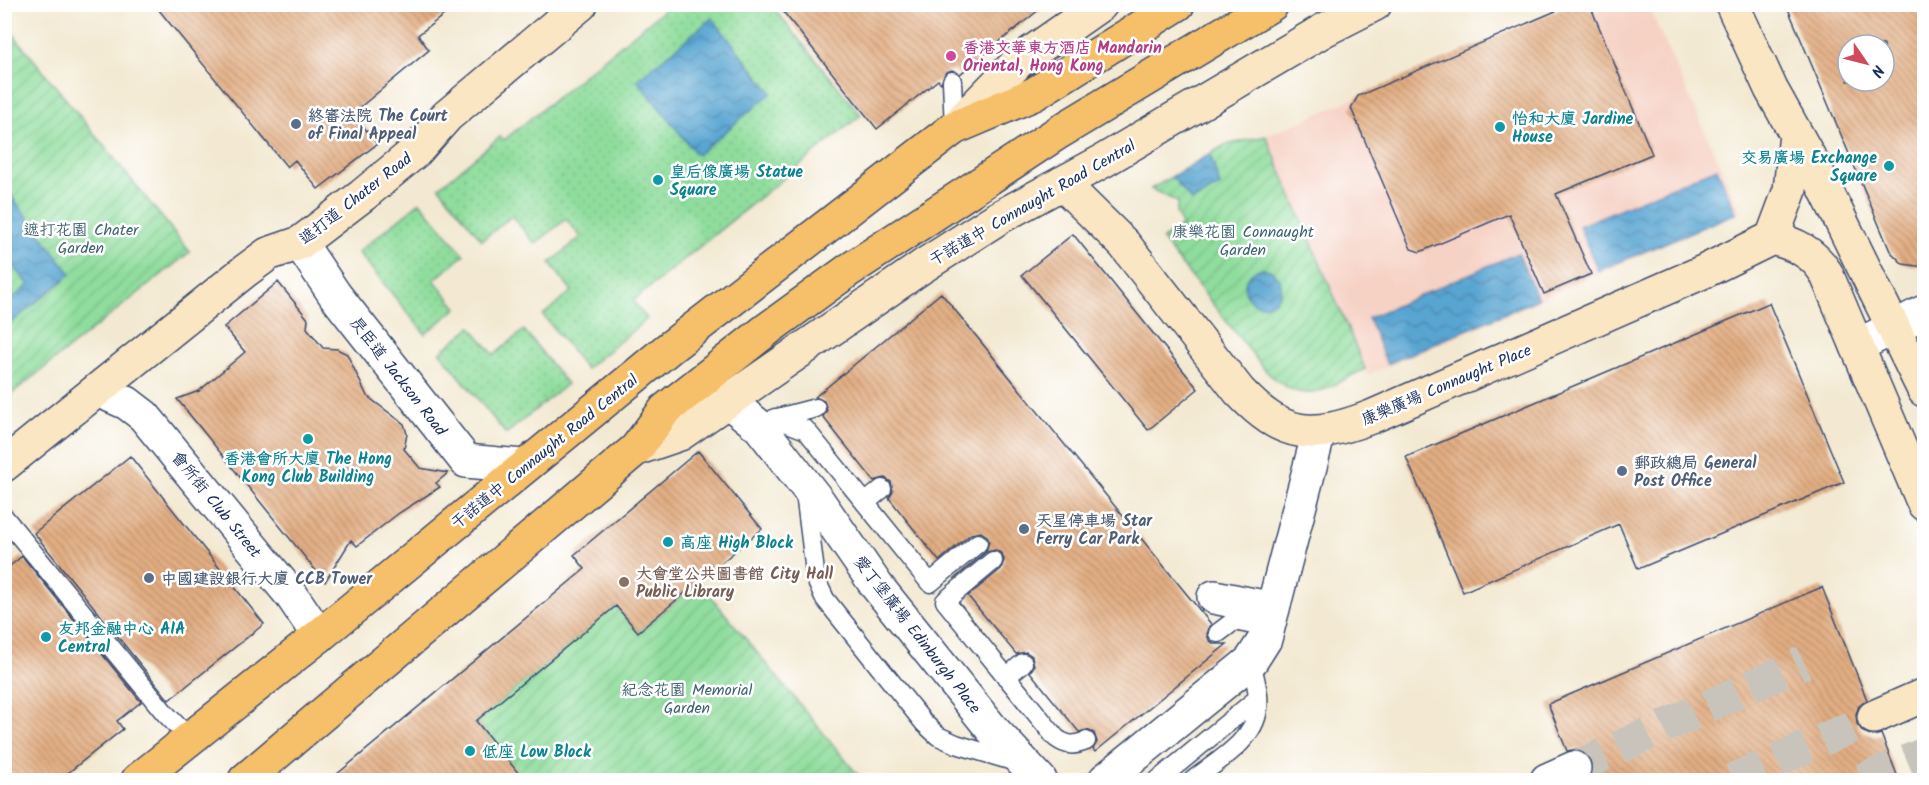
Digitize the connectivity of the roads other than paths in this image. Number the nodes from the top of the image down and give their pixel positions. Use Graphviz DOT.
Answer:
graph roads {
  1 [pos="581,4"];
  2 [pos="1101,4"];
  3 [pos="1178,4"];
  4 [pos="1272,4"];
  5 [pos="1376,4"];
  6 [pos="1732,4"];
  7 [pos="952,81"];
  8 [pos="954,128"];
  9 [pos="1796,134"];
  10 [pos="1062,183"];
  11 [pos="1772,238"];
  12 [pos="300,243"];
  13 [pos="1924,312"];
  14 [pos="1892,326"];
  15 [pos="1857,346"];
  16 [pos="98,390"];
  17 [pos="1924,390"];
  18 [pos="729,402"];
  19 [pos="816,408"];
  20 [pos="767,423"];
  21 [pos="1319,432"];
  22 [pos="636,449"];
  23 [pos="4,465"];
  24 [pos="523,466"];
  25 [pos="803,482"];
  26 [pos="882,489"];
  27 [pos="865,503"];
  28 [pos="1924,504"];
  29 [pos="4,518"];
  30 [pos="978,543"];
  31 [pos="993,561"];
  32 [pos="1214,597"];
  33 [pos="1270,618"];
  34 [pos="1218,633"];
  35 [pos="319,636"];
  36 [pos="1251,662"];
  37 [pos="1023,663"];
  38 [pos="1006,677"];
  39 [pos="1924,695"];
  40 [pos="1258,698"];
  41 [pos="1874,717"];
  42 [pos="190,739"];
  43 [pos="1086,741"];
  44 [pos="1032,772"];
  45 [pos="258,777"];
  46 [pos="138,780"];
  47 [pos="1105,780"];
  48 [pos="1158,780"];
  49 [pos="1193,780"];
  1 -- 12 [label="main road, 遮打道 Chater Road"];
  2 -- 8 [label="main road, 干諾道中 Connaught Road Central"];
  3 -- 8 [label="main road, 干諾道中 Connaught Road Central"];
  4 -- 22 [label="main road, 干諾道中 Connaught Road Central"];
  5 -- 10 [label="main road, 干諾道中 Connaught Road Central"];
  6 -- 9 [label="main road"];
  7 -- 8 [label="lane"];
  8 -- 24 [label="main road, 干諾道中 Connaught Road Central"];
  9 -- 11 [label="main road"];
  9 -- 14 [label="main road"];
  10 -- 18 [label="main road, 干諾道中 Connaught Road Central"];
  10 -- 21 [label="main road, 康樂廣場 Connaught Place"];
  11 -- 15 [label="main road"];
  11 -- 21 [label="main road, 康樂廣場 Connaught Place"];
  12 -- 16 [label="main road, 遮打道 Chater Road"];
  12 -- 24 [label="street, 昃臣道 Jackson Road"];
  13 -- 14 [label="street"];
  14 -- 15 [label="street"];
  14 -- 17 [label="main road"];
  15 -- 28 [label="main road"];
  16 -- 23 [label="main road, 遮打道 Chater Road"];
  16 -- 35 [label="street, 會所街 Club Street"];
  18 -- 20 [label="street, 愛丁堡廣場 Edinburgh Place"];
  18 -- 22 [label="main road, 干諾道中 Connaught Road Central"];
  19 -- 20 [label="lane"];
  20 -- 25 [label="street, 愛丁堡廣場 Edinburgh Place"];
  20 -- 27 [label="lane"];
  21 -- 33 [label="street"];
  22 -- 45 [label="main road, 干諾道中 Connaught Road Central"];
  24 -- 35 [label="main road, 干諾道中 Connaught Road Central"];
  25 -- 44 [label="street, 愛丁堡廣場 Edinburgh Place"];
  25 -- 44 [label="lane"];
  26 -- 27 [label="lane"];
  27 -- 30 [label="lane"];
  29 -- 42 [label="lane"];
  31 -- 38 [label="lane"];
  32 -- 33 [label="street"];
  33 -- 34 [label="lane"];
  33 -- 36 [label="street"];
  35 -- 42 [label="main road, 干諾道中 Connaught Road Central"];
  36 -- 40 [label="lane"];
  36 -- 47 [label="street"];
  37 -- 38 [label="lane"];
  38 -- 43 [label="lane"];
  39 -- 41 [label="main road"];
  40 -- 48 [label="lane"];
  40 -- 49 [label="lane"];
  42 -- 46 [label="main road, 干諾道中 Connaught Road Central"];
}
